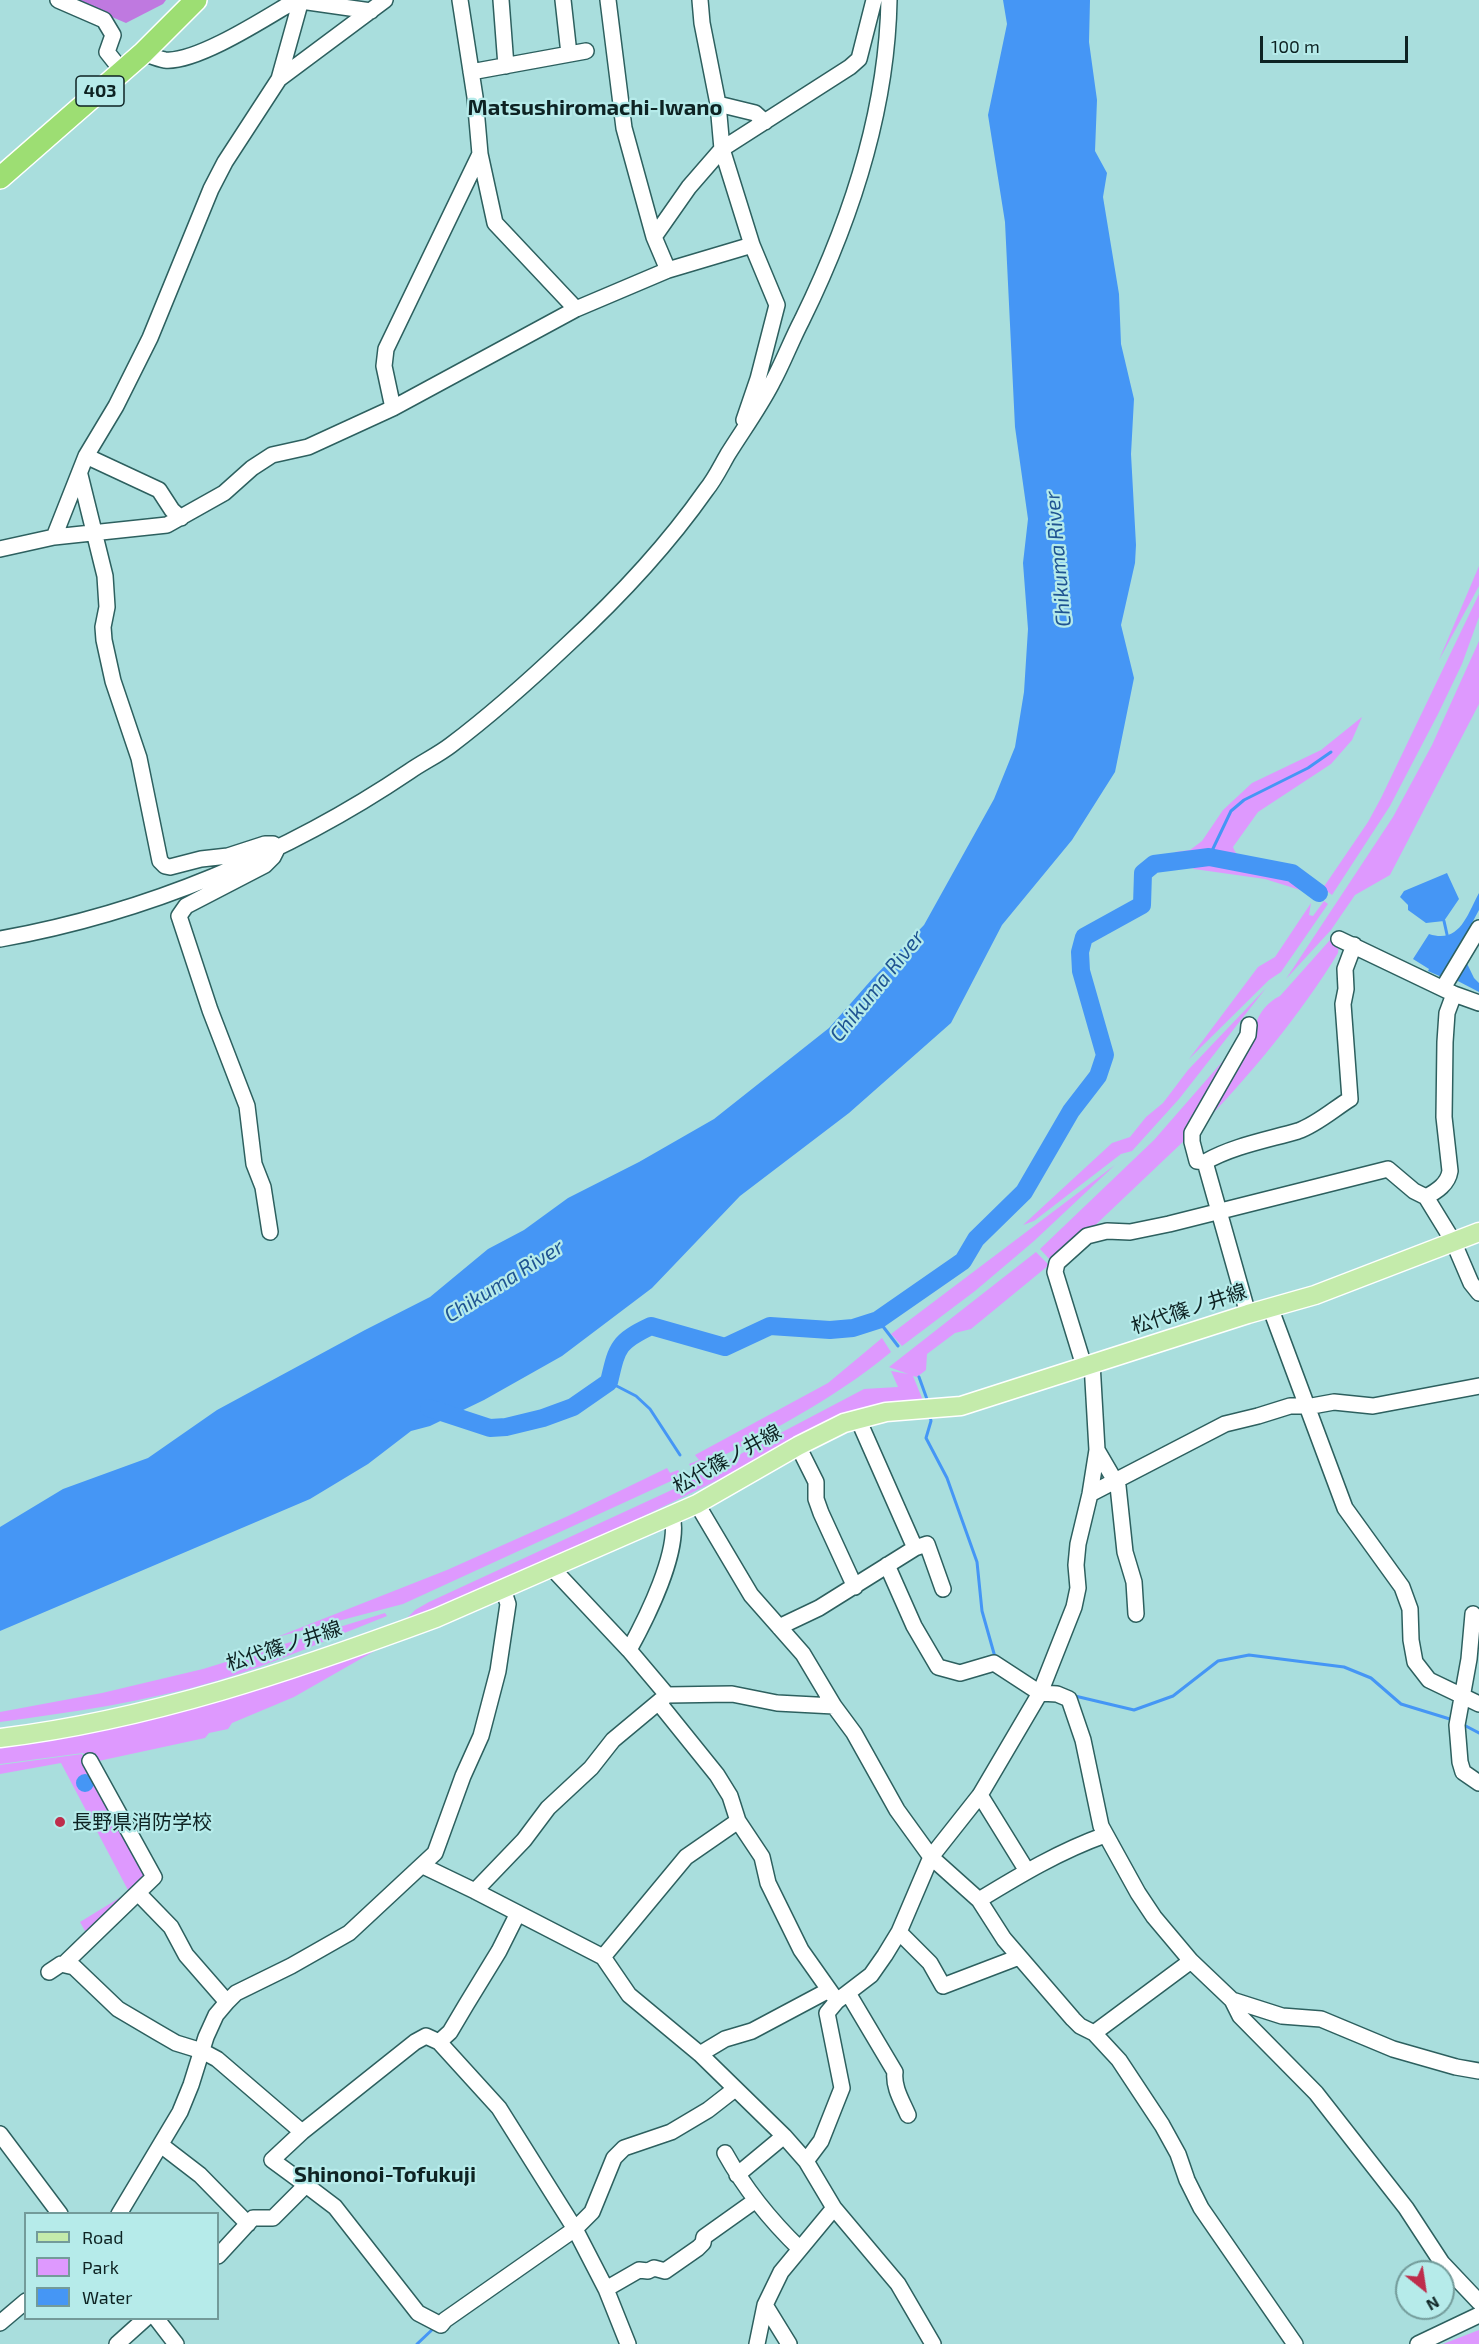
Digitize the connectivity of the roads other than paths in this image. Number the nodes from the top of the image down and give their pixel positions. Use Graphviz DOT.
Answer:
graph roads {
  1 [pos="58,0"];
  2 [pos="196,0"];
  3 [pos="385,0"];
  4 [pos="460,0"];
  5 [pos="501,0"];
  6 [pos="563,0"];
  7 [pos="608,0"];
  8 [pos="700,0"];
  9 [pos="874,0"];
  10 [pos="890,0"];
  11 [pos="301,1"];
  12 [pos="371,11"];
  13 [pos="586,51"];
  14 [pos="143,53"];
  15 [pos="569,54"];
  16 [pos="506,66"];
  17 [pos="122,71"];
  18 [pos="471,72"];
  19 [pos="279,79"];
  20 [pos="718,104"];
  21 [pos="765,122"];
  22 [pos="722,149"];
  23 [pos="480,154"];
  24 [pos="0,178"];
  25 [pos="654,237"];
  26 [pos="752,245"];
  27 [pos="668,270"];
  28 [pos="576,309"];
  29 [pos="393,408"];
  30 [pos="742,435"];
  31 [pos="86,456"];
  32 [pos="80,475"];
  33 [pos="181,518"];
  34 [pos="95,532"];
  35 [pos="54,537"];
  36 [pos="0,549"];
  37 [pos="278,847"];
  38 [pos="1479,928"];
  39 [pos="0,939"];
  40 [pos="1339,939"];
  41 [pos="1354,945"];
  42 [pos="1448,988"];
  43 [pos="1479,1003"];
  44 [pos="1249,1024"];
  45 [pos="1205,1162"];
  46 [pos="1426,1197"];
  47 [pos="1218,1212"];
  48 [pos="270,1232"];
  49 [pos="1479,1232"];
  50 [pos="1454,1241"];
  51 [pos="1479,1293"];
  52 [pos="1270,1307"];
  53 [pos="1248,1314"];
  54 [pos="1088,1365"];
  55 [pos="1479,1386"];
  56 [pos="1305,1406"];
  57 [pos="858,1419"];
  58 [pos="798,1446"];
  59 [pos="1097,1450"];
  60 [pos="1116,1480"];
  61 [pos="1090,1494"];
  62 [pos="697,1504"];
  63 [pos="672,1515"];
  64 [pos="915,1548"];
  65 [pos="887,1565"];
  66 [pos="552,1568"];
  67 [pos="855,1587"];
  68 [pos="503,1589"];
  69 [pos="944,1589"];
  70 [pos="1136,1614"];
  71 [pos="1473,1614"];
  72 [pos="779,1627"];
  73 [pos="629,1650"];
  74 [pos="1040,1693"];
  75 [pos="1462,1697"];
  76 [pos="663,1699"];
  77 [pos="1479,1704"];
  78 [pos="834,1706"];
  79 [pos="0,1738"];
  80 [pos="90,1761"];
  81 [pos="1479,1783"];
  82 [pos="980,1795"];
  83 [pos="738,1821"];
  84 [pos="1105,1835"];
  85 [pos="931,1857"];
  86 [pos="423,1866"];
  87 [pos="1027,1871"];
  88 [pos="475,1891"];
  89 [pos="138,1893"];
  90 [pos="979,1900"];
  91 [pos="518,1913"];
  92 [pos="899,1932"];
  93 [pos="603,1957"];
  94 [pos="1019,1957"];
  95 [pos="1191,1961"];
  96 [pos="64,1964"];
  97 [pos="49,1972"];
  98 [pos="838,1995"];
  99 [pos="1232,2000"];
  100 [pos="227,2002"];
  101 [pos="1094,2033"];
  102 [pos="439,2042"];
  103 [pos="202,2051"];
  104 [pos="700,2054"];
  105 [pos="1479,2071"];
  106 [pos="735,2089"];
  107 [pos="908,2115"];
  108 [pos="302,2132"];
  109 [pos="0,2134"];
  110 [pos="784,2136"];
  111 [pos="161,2145"];
  112 [pos="725,2153"];
  113 [pos="806,2161"];
  114 [pos="737,2175"];
  115 [pos="306,2185"];
  116 [pos="756,2200"];
  117 [pos="834,2208"];
  118 [pos="58,2212"];
  119 [pos="120,2212"];
  120 [pos="248,2224"];
  121 [pos="575,2229"];
  122 [pos="800,2249"];
  123 [pos="219,2255"];
  124 [pos="606,2289"];
  125 [pos="1479,2302"];
  126 [pos="24,2303"];
  127 [pos="765,2305"];
  128 [pos="1479,2315"];
  129 [pos="145,2320"];
  130 [pos="157,2320"];
  131 [pos="0,2323"];
  132 [pos="117,2344"];
  133 [pos="176,2344"];
  134 [pos="628,2344"];
  135 [pos="757,2344"];
  136 [pos="789,2344"];
  137 [pos="933,2344"];
  138 [pos="1295,2344"];
  139 [pos="1418,2344"];
  1 -- 17 [label="street"];
  2 -- 14 [label="highway, 403"];
  3 -- 12 [label="street"];
  4 -- 18 [label="street"];
  5 -- 16 [label="street"];
  6 -- 15 [label="street"];
  7 -- 25 [label="street"];
  8 -- 20 [label="street"];
  9 -- 21 [label="street"];
  10 -- 30 [label="street"];
  11 -- 12 [label="street"];
  11 -- 14 [label="street"];
  11 -- 19 [label="street"];
  12 -- 19 [label="street"];
  13 -- 15 [label="street"];
  14 -- 17 [label="highway, 403"];
  15 -- 16 [label="street"];
  16 -- 18 [label="street"];
  17 -- 24 [label="highway, 403"];
  18 -- 23 [label="street"];
  19 -- 31 [label="street"];
  20 -- 21 [label="street"];
  20 -- 22 [label="street"];
  21 -- 22 [label="street"];
  22 -- 25 [label="street"];
  22 -- 26 [label="street"];
  23 -- 28 [label="street"];
  23 -- 29 [label="street"];
  25 -- 27 [label="street"];
  26 -- 27 [label="street"];
  26 -- 30 [label="street"];
  27 -- 28 [label="street"];
  28 -- 29 [label="street"];
  29 -- 33 [label="street"];
  30 -- 37 [label="street"];
  31 -- 32 [label="street"];
  31 -- 33 [label="street"];
  32 -- 34 [label="street"];
  32 -- 35 [label="street"];
  33 -- 34 [label="street"];
  34 -- 35 [label="street"];
  34 -- 37 [label="street"];
  35 -- 36 [label="street"];
  37 -- 39 [label="street"];
  37 -- 48 [label="street"];
  38 -- 42 [label="street"];
  40 -- 41 [label="street"];
  41 -- 42 [label="street"];
  41 -- 45 [label="street"];
  42 -- 43 [label="street"];
  42 -- 46 [label="street"];
  44 -- 45 [label="street"];
  45 -- 47 [label="street"];
  46 -- 47 [label="street"];
  46 -- 50 [label="street"];
  47 -- 53 [label="street"];
  47 -- 54 [label="street"];
  49 -- 50 [label="main road, 松代篠ノ井線"];
  50 -- 51 [label="street"];
  50 -- 52 [label="main road, 松代篠ノ井線"];
  52 -- 53 [label="main road, 松代篠ノ井線"];
  52 -- 56 [label="street"];
  53 -- 54 [label="main road, 松代篠ノ井線"];
  54 -- 57 [label="main road, 松代篠ノ井線"];
  54 -- 59 [label="street"];
  55 -- 56 [label="street"];
  56 -- 60 [label="street"];
  56 -- 75 [label="street"];
  57 -- 58 [label="main road, 松代篠ノ井線"];
  57 -- 64 [label="street"];
  58 -- 62 [label="main road, 松代篠ノ井線"];
  58 -- 67 [label="street"];
  59 -- 60 [label="street"];
  59 -- 61 [label="street"];
  60 -- 61 [label="street"];
  60 -- 70 [label="street"];
  61 -- 74 [label="street"];
  62 -- 63 [label="main road, 松代篠ノ井線"];
  62 -- 72 [label="street"];
  63 -- 66 [label="main road, 松代篠ノ井線"];
  63 -- 73 [label="street"];
  64 -- 65 [label="street"];
  64 -- 69 [label="street"];
  65 -- 67 [label="street"];
  65 -- 74 [label="street"];
  66 -- 68 [label="main road, 松代篠ノ井線"];
  66 -- 73 [label="street"];
  67 -- 72 [label="street"];
  68 -- 79 [label="main road, 松代篠ノ井線"];
  68 -- 86 [label="street"];
  71 -- 75 [label="street"];
  72 -- 78 [label="street"];
  73 -- 76 [label="street"];
  74 -- 82 [label="street"];
  74 -- 84 [label="street"];
  75 -- 77 [label="street"];
  75 -- 81 [label="street"];
  76 -- 78 [label="street"];
  76 -- 83 [label="street"];
  76 -- 88 [label="street"];
  78 -- 85 [label="street"];
  80 -- 89 [label="street"];
  82 -- 85 [label="street"];
  82 -- 87 [label="street"];
  83 -- 93 [label="street"];
  83 -- 98 [label="street"];
  84 -- 87 [label="street"];
  84 -- 95 [label="street"];
  85 -- 90 [label="street"];
  85 -- 92 [label="street"];
  86 -- 88 [label="street"];
  86 -- 100 [label="street"];
  87 -- 90 [label="street"];
  88 -- 91 [label="street"];
  89 -- 96 [label="street"];
  89 -- 100 [label="street"];
  90 -- 94 [label="street"];
  91 -- 93 [label="street"];
  91 -- 102 [label="street"];
  92 -- 94 [label="street"];
  92 -- 98 [label="street"];
  93 -- 104 [label="street"];
  94 -- 101 [label="street"];
  95 -- 99 [label="street"];
  95 -- 101 [label="street"];
  96 -- 97 [label="street"];
  96 -- 103 [label="street"];
  98 -- 104 [label="street"];
  98 -- 107 [label="street"];
  98 -- 113 [label="street"];
  99 -- 105 [label="street"];
  99 -- 125 [label="street"];
  100 -- 103 [label="street"];
  101 -- 138 [label="street"];
  102 -- 108 [label="street"];
  102 -- 121 [label="street"];
  103 -- 108 [label="street"];
  103 -- 111 [label="street"];
  104 -- 106 [label="street"];
  106 -- 110 [label="street"];
  106 -- 121 [label="street"];
  108 -- 115 [label="street"];
  109 -- 118 [label="street"];
  110 -- 113 [label="street"];
  110 -- 114 [label="street"];
  111 -- 119 [label="street"];
  111 -- 120 [label="street"];
  112 -- 114 [label="street"];
  113 -- 117 [label="street"];
  114 -- 116 [label="street"];
  115 -- 120 [label="street"];
  115 -- 121 [label="street"];
  116 -- 122 [label="street"];
  116 -- 124 [label="street"];
  117 -- 122 [label="street"];
  117 -- 137 [label="street"];
  120 -- 123 [label="street"];
  121 -- 124 [label="street"];
  122 -- 127 [label="street"];
  124 -- 134 [label="street"];
  126 -- 131 [label="street"];
  127 -- 135 [label="street"];
  127 -- 136 [label="street"];
  128 -- 139 [label="street"];
  129 -- 132 [label="street"];
  130 -- 133 [label="street"];
}
